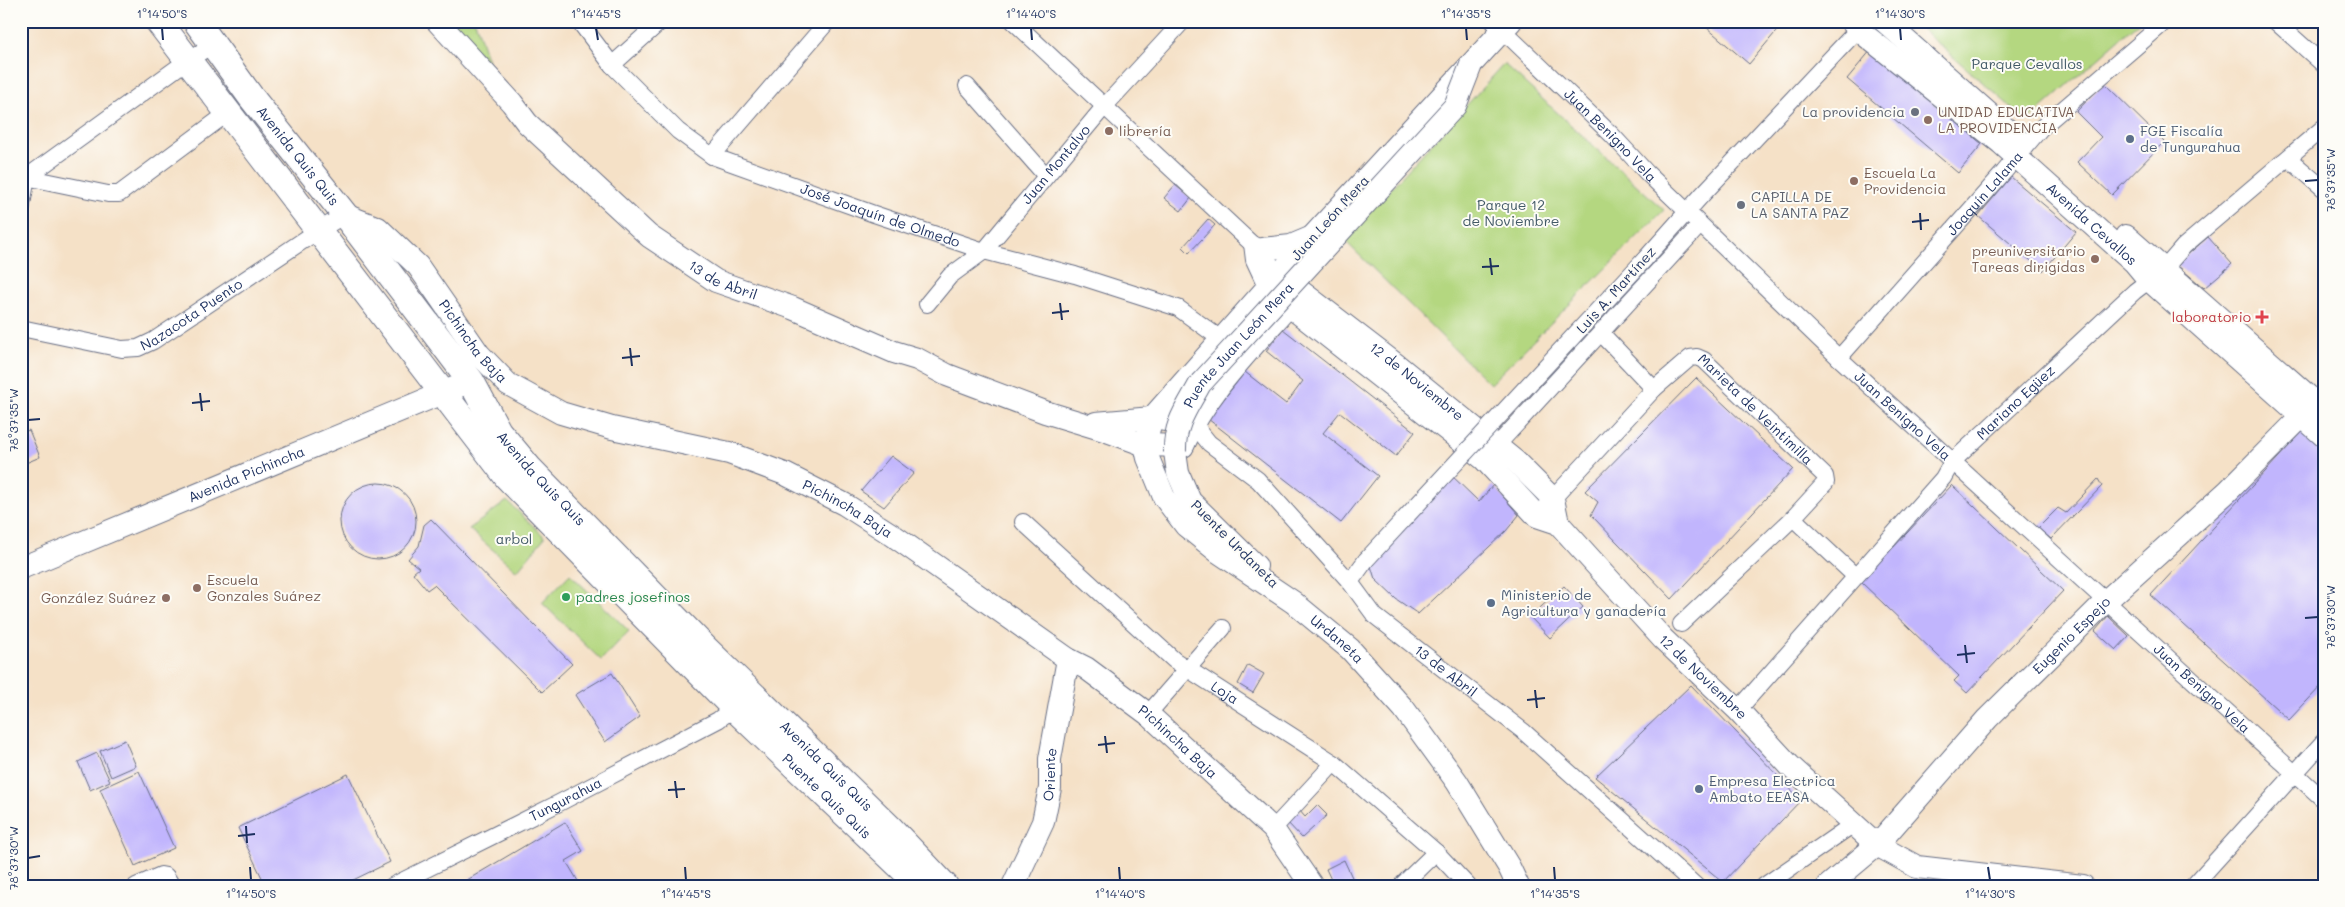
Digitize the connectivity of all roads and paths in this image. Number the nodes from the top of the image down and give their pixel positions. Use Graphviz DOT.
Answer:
graph roads {
  1 [pos="158,21"];
  2 [pos="196,21"];
  3 [pos="437,21"];
  4 [pos="580,21"];
  5 [pos="661,21"];
  6 [pos="828,21"];
  7 [pos="1013,21"];
  8 [pos="1183,21"];
  9 [pos="1884,21"];
  10 [pos="2166,21"];
  11 [pos="2275,21"];
  12 [pos="1502,24"];
  13 [pos="1859,24"];
  14 [pos="214,44"];
  15 [pos="188,60"];
  16 [pos="2324,64"];
  17 [pos="612,65"];
  18 [pos="1471,65"];
  19 [pos="967,86"];
  20 [pos="1103,108"];
  21 [pos="230,112"];
  22 [pos="2324,127"];
  23 [pos="2022,152"];
  24 [pos="712,156"];
  25 [pos="2288,158"];
  26 [pos="1046,176"];
  27 [pos="24,177"];
  28 [pos="2324,189"];
  29 [pos="21,210"];
  30 [pos="1688,212"];
  31 [pos="346,215"];
  32 [pos="1700,225"];
  33 [pos="319,230"];
  34 [pos="1313,236"];
  35 [pos="1257,246"];
  36 [pos="984,251"];
  37 [pos="2157,275"];
  38 [pos="1272,282"];
  39 [pos="927,304"];
  40 [pos="1289,305"];
  41 [pos="21,328"];
  42 [pos="1601,333"];
  43 [pos="1222,340"];
  44 [pos="1839,358"];
  45 [pos="472,381"];
  46 [pos="1654,389"];
  47 [pos="442,395"];
  48 [pos="2316,406"];
  49 [pos="1152,418"];
  50 [pos="1083,423"];
  51 [pos="1192,424"];
  52 [pos="2324,436"];
  53 [pos="1209,443"];
  54 [pos="1145,445"];
  55 [pos="1179,449"];
  56 [pos="1490,453"];
  57 [pos="1952,462"];
  58 [pos="1553,499"];
  59 [pos="1537,516"];
  60 [pos="1793,518"];
  61 [pos="1023,522"];
  62 [pos="1558,523"];
  63 [pos="21,568"];
  64 [pos="1855,576"];
  65 [pos="1350,582"];
  66 [pos="2106,601"];
  67 [pos="1293,602"];
  68 [pos="1681,624"];
  69 [pos="1223,628"];
  70 [pos="1068,659"];
  71 [pos="1187,668"];
  72 [pos="734,708"];
  73 [pos="1738,710"];
  74 [pos="1148,714"];
  75 [pos="2324,741"];
  76 [pos="1334,763"];
  77 [pos="2294,774"];
  78 [pos="2324,800"];
  79 [pos="1852,825"];
  80 [pos="1273,829"];
  81 [pos="1877,845"];
  82 [pos="1436,852"];
  83 [pos="169,881"];
  84 [pos="136,886"];
  85 [pos="392,886"];
  86 [pos="921,886"];
  87 [pos="945,886"];
  88 [pos="1013,886"];
  89 [pos="1312,886"];
  90 [pos="1401,886"];
  91 [pos="1468,886"];
  92 [pos="1518,886"];
  93 [pos="1696,886"];
  94 [pos="1764,886"];
  95 [pos="1828,886"];
  96 [pos="2083,886"];
  97 [pos="2192,886"];
  1 -- 15 [label="main road, Avenida Quis Quis"];
  2 -- 14 [label="main road, Avenida Quis Quis"];
  3 -- 50 [label="street, 13 de Abril"];
  4 -- 17 [label="street, José Joaquín de Olmedo"];
  5 -- 17 [label="street"];
  6 -- 24 [label="street"];
  7 -- 20 [label="street"];
  8 -- 20 [label="street, Juan Montalvo"];
  9 -- 23 [label="street, Avenida Cevallos"];
  10 -- 23 [label="street, Joaquín Lalama"];
  11 -- 16 [label="street"];
  12 -- 18 [label="street, Juan León Mera"];
  12 -- 30 [label="street, Juan Benigno Vela"];
  13 -- 23 [label="street, Avenida Cevallos"];
  13 -- 30 [label="street, Luis A. Martínez"];
  14 -- 15 [label="street"];
  14 -- 31 [label="main road, Avenida Quis Quis"];
  15 -- 21 [label="main road, Avenida Quis Quis"];
  15 -- 27 [label="street"];
  17 -- 24 [label="street, José Joaquín de Olmedo"];
  18 -- 34 [label="street, Juan León Mera"];
  18 -- 55 [label="street, Puente Juan León Mera, bridge"];
  19 -- 26 [label="street"];
  20 -- 26 [label="street, Juan Montalvo"];
  20 -- 35 [label="street"];
  21 -- 27 [label="street"];
  21 -- 33 [label="main road, Avenida Quis Quis"];
  22 -- 25 [label="street, Mariano Egüez"];
  23 -- 37 [label="street, Avenida Cevallos"];
  23 -- 44 [label="street, Joaquín Lalama"];
  24 -- 36 [label="street, José Joaquín de Olmedo"];
  25 -- 28 [label="street"];
  25 -- 37 [label="street, Mariano Egüez"];
  26 -- 36 [label="street, Juan Montalvo"];
  27 -- 29 [label="street"];
  30 -- 32 [label="street, Juan Benigno Vela"];
  30 -- 65 [label="street, Luis A. Martínez, bridge"];
  31 -- 33 [label="street, Nazacota Puento"];
  31 -- 45 [label="main road, Avenida Quis Quis"];
  31 -- 70 [label="street, Pichincha Baja"];
  32 -- 42 [label="street, Luis A. Martínez"];
  32 -- 44 [label="street, Juan Benigno Vela"];
  33 -- 41 [label="street, Nazacota Puento"];
  33 -- 47 [label="main road, Avenida Quis Quis"];
  34 -- 35 [label="street"];
  34 -- 38 [label="street, Juan León Mera"];
  35 -- 38 [label="street"];
  36 -- 39 [label="street, Juan Montalvo"];
  36 -- 43 [label="street, José Joaquín de Olmedo"];
  37 -- 48 [label="street, Avenida Cevallos"];
  37 -- 57 [label="street, Mariano Egüez"];
  38 -- 40 [label="street, 12 de Noviembre"];
  38 -- 43 [label="street, Juan León Mera"];
  38 -- 56 [label="street, 12 de Noviembre"];
  40 -- 51 [label="street"];
  40 -- 56 [label="street, 12 de Noviembre"];
  42 -- 46 [label="street"];
  42 -- 56 [label="street, Luis A. Martínez"];
  43 -- 49 [label="street, Juan León Mera"];
  44 -- 57 [label="street, Juan Benigno Vela"];
  45 -- 47 [label="street, Avenida Pichincha"];
  45 -- 87 [label="main road, Avenida Quis Quis"];
  46 -- 58 [label="street, Marieta de Veintimilla"];
  46 -- 60 [label="street, Marieta de Veintimilla"];
  47 -- 63 [label="street, Avenida Pichincha"];
  47 -- 72 [label="main road, Avenida Quis Quis"];
  48 -- 52 [label="street, Avenida Cevallos"];
  48 -- 66 [label="street, Eugenio Espejo"];
  49 -- 50 [label="street, 13 de Abril"];
  49 -- 51 [label="street, 13 de Abril"];
  49 -- 54 [label="street"];
  50 -- 54 [label="street, 13 de Abril"];
  51 -- 53 [label="street, 13 de Abril"];
  51 -- 55 [label="street"];
  53 -- 55 [label="street, 13 de Abril"];
  53 -- 65 [label="street, 13 de Abril"];
  54 -- 55 [label="street, 13 de Abril"];
  54 -- 67 [label="street, Urdaneta"];
  55 -- 67 [label="street, Puente Urdaneta"];
  56 -- 58 [label="street, 12 de Noviembre"];
  56 -- 59 [label="street, 12 de Noviembre"];
  57 -- 64 [label="street, Mariano Egüez"];
  57 -- 66 [label="street, Juan Benigno Vela"];
  58 -- 59 [label="street, Marieta de Veintimilla"];
  58 -- 62 [label="street"];
  59 -- 62 [label="street, 12 de Noviembre"];
  60 -- 64 [label="street"];
  60 -- 68 [label="street, Marieta de Veintimilla"];
  61 -- 71 [label="street, Loja"];
  62 -- 73 [label="street, 12 de Noviembre"];
  64 -- 73 [label="street, Mariano Egüez"];
  65 -- 93 [label="street, 13 de Abril"];
  66 -- 77 [label="street, Juan Benigno Vela"];
  66 -- 81 [label="street, Eugenio Espejo"];
  67 -- 92 [label="street, Urdaneta"];
  69 -- 71 [label="street"];
  70 -- 74 [label="street, Pichincha Baja"];
  70 -- 88 [label="street, Oriente"];
  71 -- 74 [label="street"];
  71 -- 76 [label="street, Loja"];
  72 -- 85 [label="street, Tungurahua"];
  72 -- 86 [label="main road, Puente Quis Quis"];
  73 -- 79 [label="street, 12 de Noviembre"];
  74 -- 80 [label="street, Pichincha Baja"];
  75 -- 77 [label="street"];
  76 -- 80 [label="street"];
  76 -- 82 [label="street, Loja"];
  77 -- 78 [label="street, Juan Benigno Vela"];
  77 -- 97 [label="street"];
  79 -- 81 [label="street, 12 de Noviembre"];
  79 -- 94 [label="street"];
  80 -- 89 [label="street, Pichincha Baja"];
  81 -- 95 [label="street, Eugenio Espejo"];
  81 -- 96 [label="street, 12 de Noviembre"];
  82 -- 90 [label="street"];
  82 -- 91 [label="street, Loja"];
  83 -- 84 [label="street"];
}
